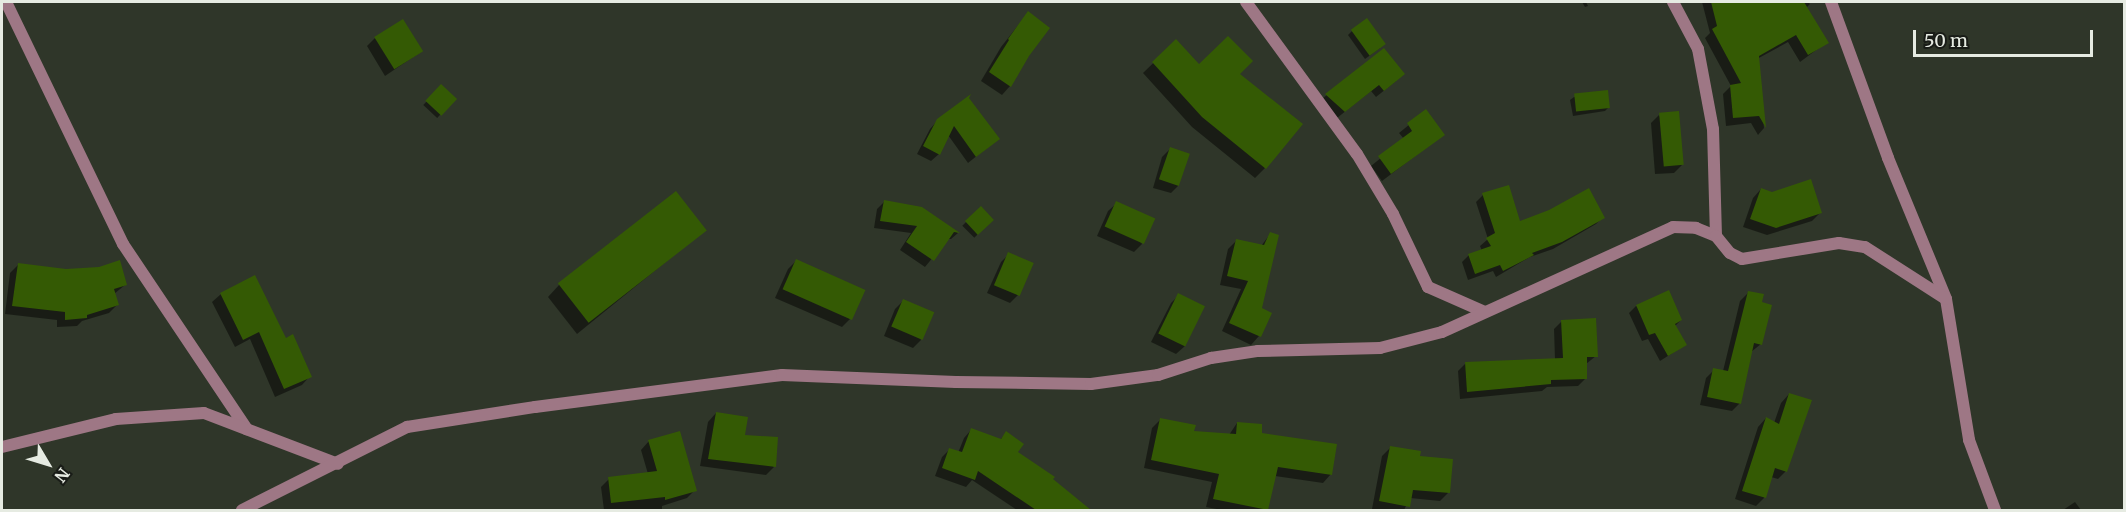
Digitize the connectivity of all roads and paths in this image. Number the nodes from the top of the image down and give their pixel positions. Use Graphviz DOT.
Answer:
graph roads {
  1 [pos="6,2"];
  2 [pos="1246,2"];
  3 [pos="1673,2"];
  4 [pos="1832,2"];
  5 [pos="1716,236"];
  6 [pos="1946,299"];
  7 [pos="1485,312"];
  8 [pos="247,429"];
  9 [pos="2,447"];
  10 [pos="338,464"];
  11 [pos="242,510"];
  12 [pos="1995,510"];
  1 -- 8 [label="street"];
  2 -- 7 [label="street"];
  3 -- 5 [label="street"];
  4 -- 6 [label="street"];
  5 -- 6 [label="street"];
  5 -- 7 [label="street"];
  6 -- 12 [label="street"];
  7 -- 10 [label="street"];
  8 -- 9 [label="street"];
  8 -- 10 [label="street"];
  10 -- 11 [label="street"];
}
